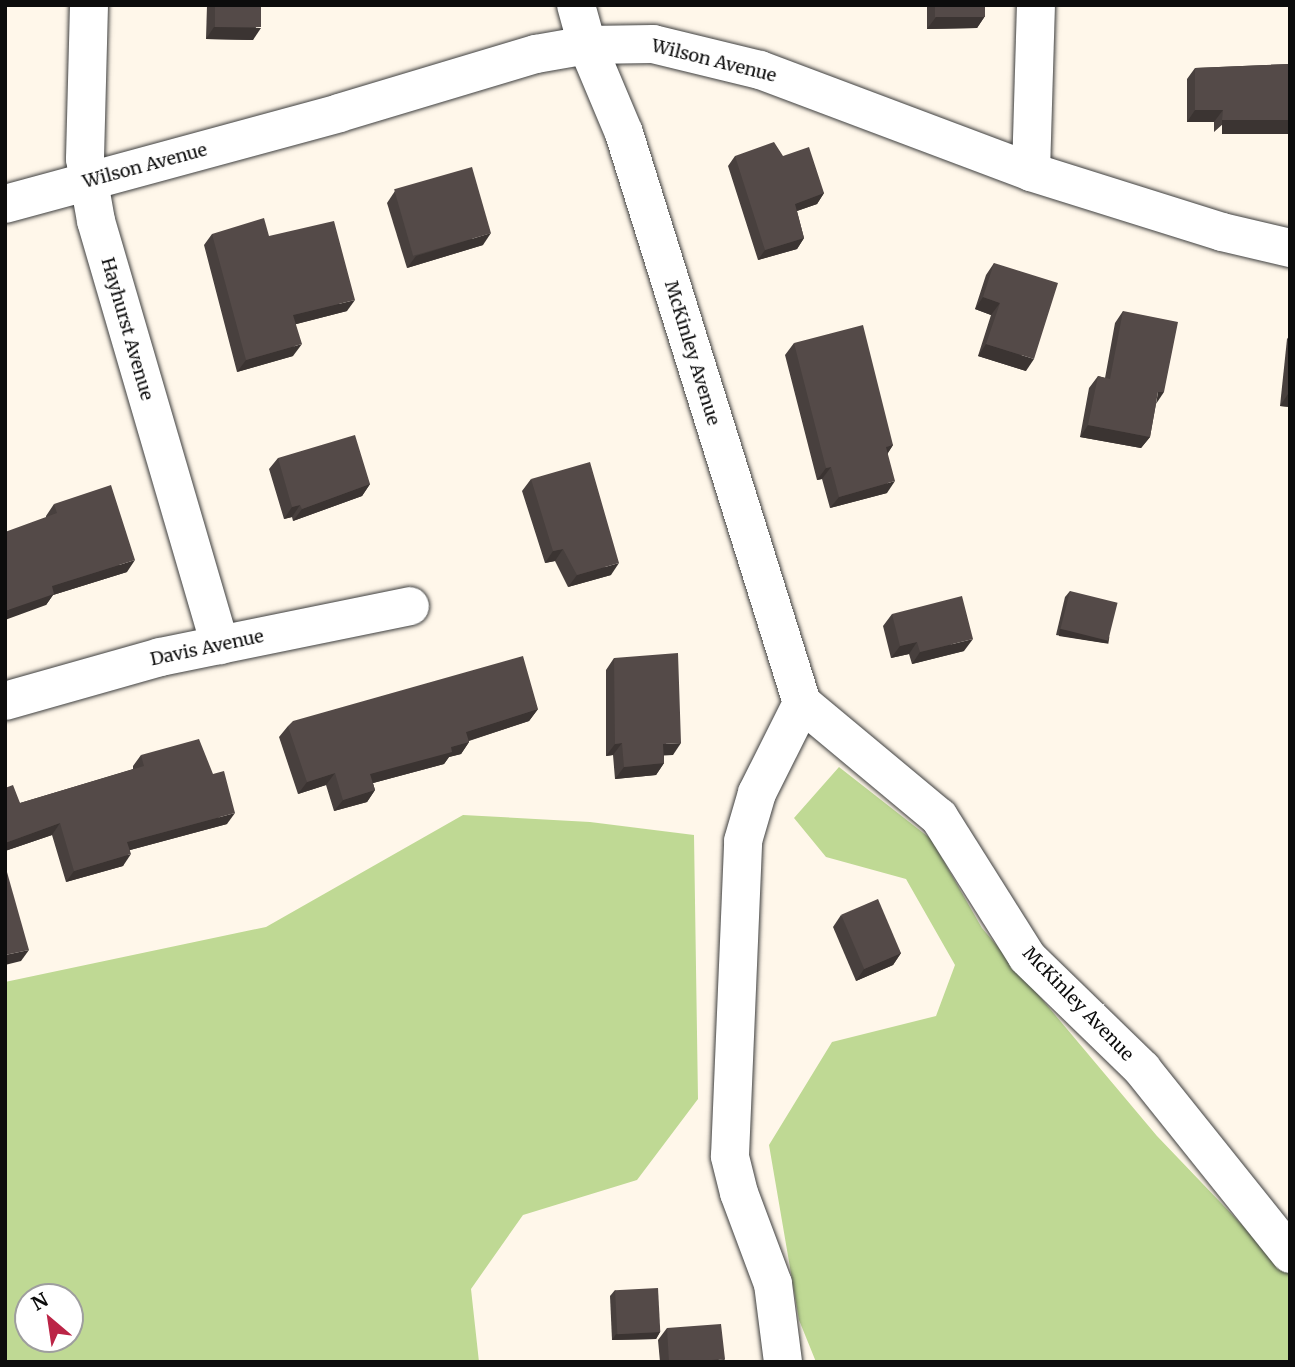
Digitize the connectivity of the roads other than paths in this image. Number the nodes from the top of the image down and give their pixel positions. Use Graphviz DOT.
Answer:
graph roads {
  1 [pos="89,5"];
  2 [pos="576,5"];
  3 [pos="1036,5"];
  4 [pos="587,45"];
  5 [pos="1031,172"];
  6 [pos="89,182"];
  7 [pos="5,204"];
  8 [pos="1290,248"];
  9 [pos="410,606"];
  10 [pos="220,645"];
  11 [pos="5,701"];
  12 [pos="802,703"];
  13 [pos="1290,1254"];
  14 [pos="783,1362"];
  1 -- 6 [label="street, Hayhurst Avenue"];
  2 -- 4 [label="street, McKinley Avenue"];
  3 -- 5 [label="street"];
  4 -- 5 [label="street, Wilson Avenue"];
  4 -- 6 [label="street, Wilson Avenue"];
  4 -- 12 [label="street, McKinley Avenue"];
  5 -- 8 [label="street, Wilson Avenue"];
  6 -- 7 [label="street, Wilson Avenue"];
  6 -- 10 [label="street, Hayhurst Avenue"];
  9 -- 10 [label="street, Davis Avenue"];
  10 -- 11 [label="street, Davis Avenue"];
  12 -- 13 [label="street, McKinley Avenue"];
  12 -- 14 [label="street"];
}
